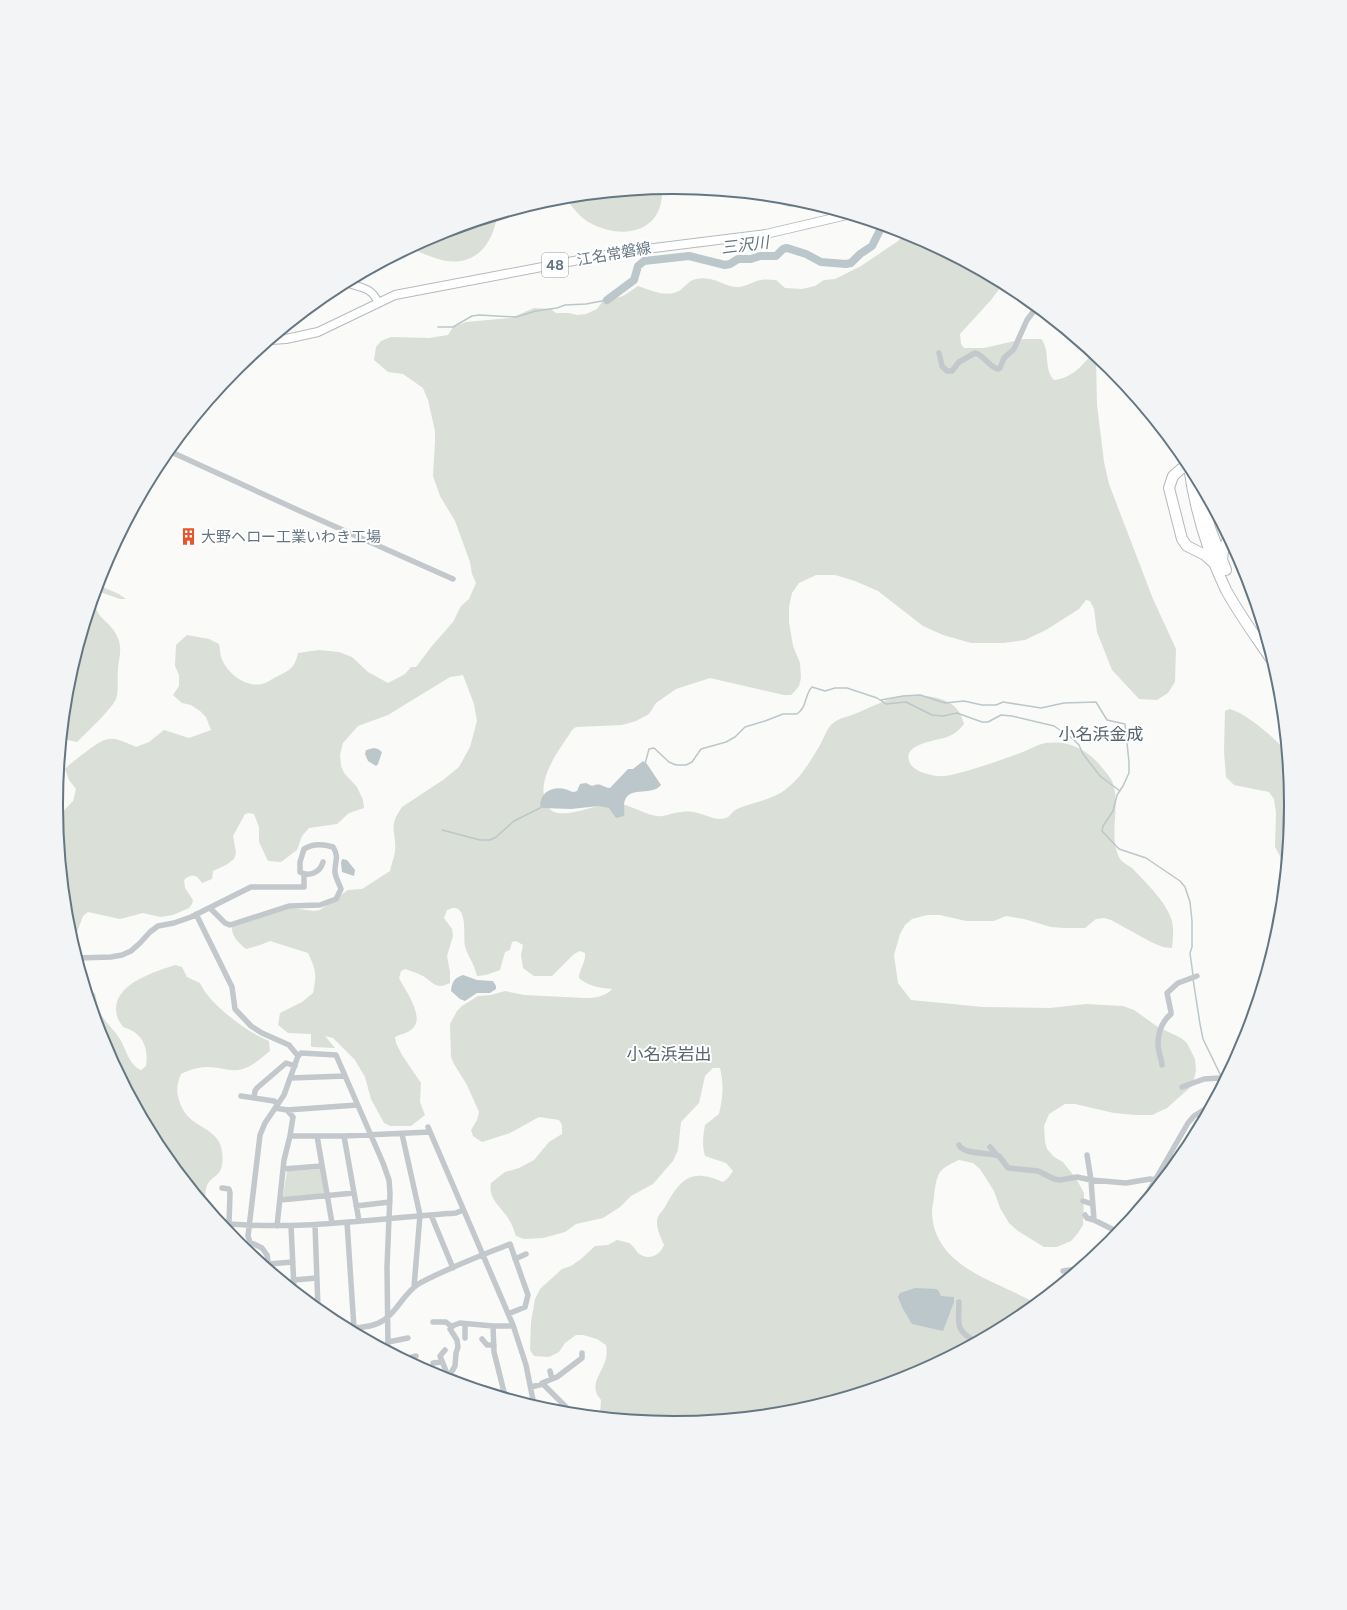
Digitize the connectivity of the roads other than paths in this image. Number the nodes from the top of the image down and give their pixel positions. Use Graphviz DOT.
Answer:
graph roads {
  1 [pos="838,217"];
  2 [pos="353,285"];
  3 [pos="378,302"];
  4 [pos="1033,312"];
  5 [pos="279,339"];
  6 [pos="939,354"];
  7 [pos="175,454"];
  8 [pos="1183,469"];
  9 [pos="1188,477"];
  10 [pos="1201,499"];
  11 [pos="1206,528"];
  12 [pos="1223,539"];
  13 [pos="1226,545"];
  14 [pos="1187,546"];
  15 [pos="1219,564"];
  16 [pos="453,579"];
  17 [pos="1257,627"];
  18 [pos="1263,648"];
  19 [pos="323,862"];
  20 [pos="304,874"];
  21 [pos="210,908"];
  22 [pos="196,914"];
  23 [pos="83,958"];
  24 [pos="1197,976"];
  25 [pos="298,1056"];
  26 [pos="1162,1065"];
  27 [pos="295,1066"];
  28 [pos="345,1076"];
  29 [pos="291,1078"];
  30 [pos="1219,1078"];
  31 [pos="1182,1087"];
  32 [pos="241,1096"];
  33 [pos="254,1098"];
  34 [pos="357,1105"];
  35 [pos="277,1106"];
  36 [pos="287,1110"];
  37 [pos="1201,1112"];
  38 [pos="402,1134"];
  39 [pos="371,1135"];
  40 [pos="290,1136"];
  41 [pos="317,1136"];
  42 [pos="344,1136"];
  43 [pos="959,1145"];
  44 [pos="990,1147"];
  45 [pos="1086,1155"];
  46 [pos="998,1156"];
  47 [pos="1170,1157"];
  48 [pos="1167,1164"];
  49 [pos="322,1166"];
  50 [pos="283,1169"];
  51 [pos="1091,1180"];
  52 [pos="1156,1180"];
  53 [pos="222,1188"];
  54 [pos="354,1193"];
  55 [pos="327,1195"];
  56 [pos="280,1200"];
  57 [pos="1083,1201"];
  58 [pos="390,1202"];
  59 [pos="1092,1204"];
  60 [pos="356,1206"];
  61 [pos="463,1210"];
  62 [pos="431,1214"];
  63 [pos="420,1215"];
  64 [pos="1084,1215"];
  65 [pos="389,1218"];
  66 [pos="1094,1220"];
  67 [pos="359,1221"];
  68 [pos="347,1222"];
  69 [pos="229,1223"];
  70 [pos="332,1223"];
  71 [pos="230,1224"];
  72 [pos="314,1224"];
  73 [pos="249,1226"];
  74 [pos="277,1226"];
  75 [pos="291,1226"];
  76 [pos="1112,1229"];
  77 [pos="526,1254"];
  78 [pos="482,1255"];
  79 [pos="515,1260"];
  80 [pos="268,1261"];
  81 [pos="293,1262"];
  82 [pos="273,1265"];
  83 [pos="454,1268"];
  84 [pos="1068,1270"];
  85 [pos="1063,1271"];
  86 [pos="317,1278"];
  87 [pos="293,1280"];
  88 [pos="414,1287"];
  89 [pos="318,1301"];
  90 [pos="959,1302"];
  91 [pos="508,1314"];
  92 [pos="443,1315"];
  93 [pos="388,1318"];
  94 [pos="433,1322"];
  95 [pos="445,1322"];
  96 [pos="465,1324"];
  97 [pos="353,1325"];
  98 [pos="513,1325"];
  99 [pos="493,1326"];
  100 [pos="452,1327"];
  101 [pos="358,1328"];
  102 [pos="408,1338"];
  103 [pos="465,1338"];
  104 [pos="482,1339"];
  105 [pos="971,1339"];
  106 [pos="388,1342"];
  107 [pos="494,1345"];
  108 [pos="445,1350"];
  109 [pos="582,1353"];
  110 [pos="416,1356"];
  111 [pos="412,1357"];
  112 [pos="442,1362"];
  113 [pos="433,1363"];
  114 [pos="446,1371"];
  115 [pos="550,1371"];
  116 [pos="451,1373"];
  117 [pos="552,1379"];
  118 [pos="543,1384"];
  119 [pos="531,1387"];
  120 [pos="505,1392"];
  121 [pos="533,1399"];
  122 [pos="564,1405"];
  1 -- 3 [label="main road, 江名常磐線 / 48"];
  2 -- 3 [label="street"];
  3 -- 5 [label="main road, 江名常磐線 / 48"];
  4 -- 6 [label="street"];
  7 -- 16 [label="street"];
  8 -- 14 [label="highway"];
  9 -- 11 [label="highway"];
  10 -- 11 [label="highway"];
  11 -- 12 [label="highway"];
  11 -- 14 [label="highway"];
  11 -- 15 [label="highway"];
  13 -- 15 [label="highway"];
  14 -- 15 [label="highway"];
  15 -- 17 [label="highway"];
  15 -- 18 [label="highway"];
  19 -- 20 [label="street"];
  20 -- 21 [label="street"];
  20 -- 21 [label="street"];
  21 -- 22 [label="street"];
  22 -- 23 [label="street"];
  22 -- 25 [label="street"];
  24 -- 26 [label="street"];
  25 -- 27 [label="street"];
  25 -- 28 [label="street"];
  27 -- 29 [label="street"];
  27 -- 33 [label="street"];
  28 -- 29 [label="street"];
  28 -- 34 [label="street"];
  29 -- 35 [label="street"];
  30 -- 31 [label="street"];
  32 -- 33 [label="street"];
  33 -- 35 [label="street"];
  34 -- 36 [label="street"];
  34 -- 39 [label="street"];
  35 -- 36 [label="street"];
  35 -- 73 [label="street"];
  36 -- 40 [label="street"];
  37 -- 47 [label="street"];
  38 -- 39 [label="street"];
  38 -- 61 [label="street"];
  38 -- 63 [label="street"];
  39 -- 42 [label="street"];
  39 -- 58 [label="street"];
  40 -- 41 [label="street"];
  40 -- 50 [label="street"];
  41 -- 42 [label="street"];
  41 -- 49 [label="street"];
  42 -- 54 [label="street"];
  43 -- 46 [label="street"];
  44 -- 46 [label="street"];
  45 -- 51 [label="street"];
  46 -- 51 [label="street"];
  47 -- 48 [label="street"];
  49 -- 50 [label="street"];
  49 -- 55 [label="street"];
  50 -- 56 [label="street"];
  51 -- 52 [label="street"];
  51 -- 59 [label="street"];
  53 -- 69 [label="street"];
  54 -- 55 [label="street"];
  54 -- 60 [label="street"];
  55 -- 56 [label="street"];
  55 -- 70 [label="street"];
  56 -- 74 [label="street"];
  57 -- 59 [label="street"];
  58 -- 60 [label="street"];
  58 -- 65 [label="street"];
  59 -- 66 [label="street"];
  60 -- 67 [label="street"];
  61 -- 62 [label="street"];
  61 -- 78 [label="street"];
  62 -- 63 [label="street"];
  62 -- 83 [label="street"];
  63 -- 65 [label="street"];
  63 -- 88 [label="street"];
  64 -- 66 [label="street"];
  65 -- 67 [label="street"];
  65 -- 93 [label="street"];
  66 -- 76 [label="street"];
  67 -- 68 [label="street"];
  68 -- 70 [label="street"];
  68 -- 97 [label="street"];
  70 -- 72 [label="street"];
  71 -- 73 [label="street"];
  72 -- 75 [label="street"];
  72 -- 86 [label="street"];
  73 -- 74 [label="street"];
  73 -- 80 [label="street"];
  74 -- 75 [label="street"];
  75 -- 81 [label="street"];
  77 -- 79 [label="street"];
  78 -- 79 [label="street"];
  78 -- 83 [label="street"];
  78 -- 91 [label="street"];
  79 -- 91 [label="street"];
  81 -- 82 [label="street"];
  81 -- 87 [label="street"];
  83 -- 88 [label="street"];
  84 -- 85 [label="street"];
  86 -- 87 [label="street"];
  86 -- 89 [label="street"];
  88 -- 93 [label="street"];
  90 -- 105 [label="street"];
  91 -- 98 [label="street"];
  92 -- 95 [label="street"];
  93 -- 101 [label="street"];
  93 -- 106 [label="street"];
  94 -- 95 [label="street"];
  95 -- 100 [label="street"];
  96 -- 99 [label="street"];
  96 -- 100 [label="street"];
  96 -- 103 [label="street"];
  98 -- 99 [label="street"];
  98 -- 119 [label="street"];
  99 -- 107 [label="street"];
  100 -- 116 [label="street"];
  102 -- 106 [label="street"];
  104 -- 107 [label="street"];
  107 -- 120 [label="street"];
  108 -- 112 [label="street"];
  109 -- 117 [label="street"];
  110 -- 111 [label="street"];
  112 -- 113 [label="street"];
  112 -- 114 [label="street"];
  115 -- 117 [label="street"];
  117 -- 118 [label="street"];
  118 -- 119 [label="street"];
  118 -- 122 [label="street"];
  119 -- 121 [label="street"];
}
